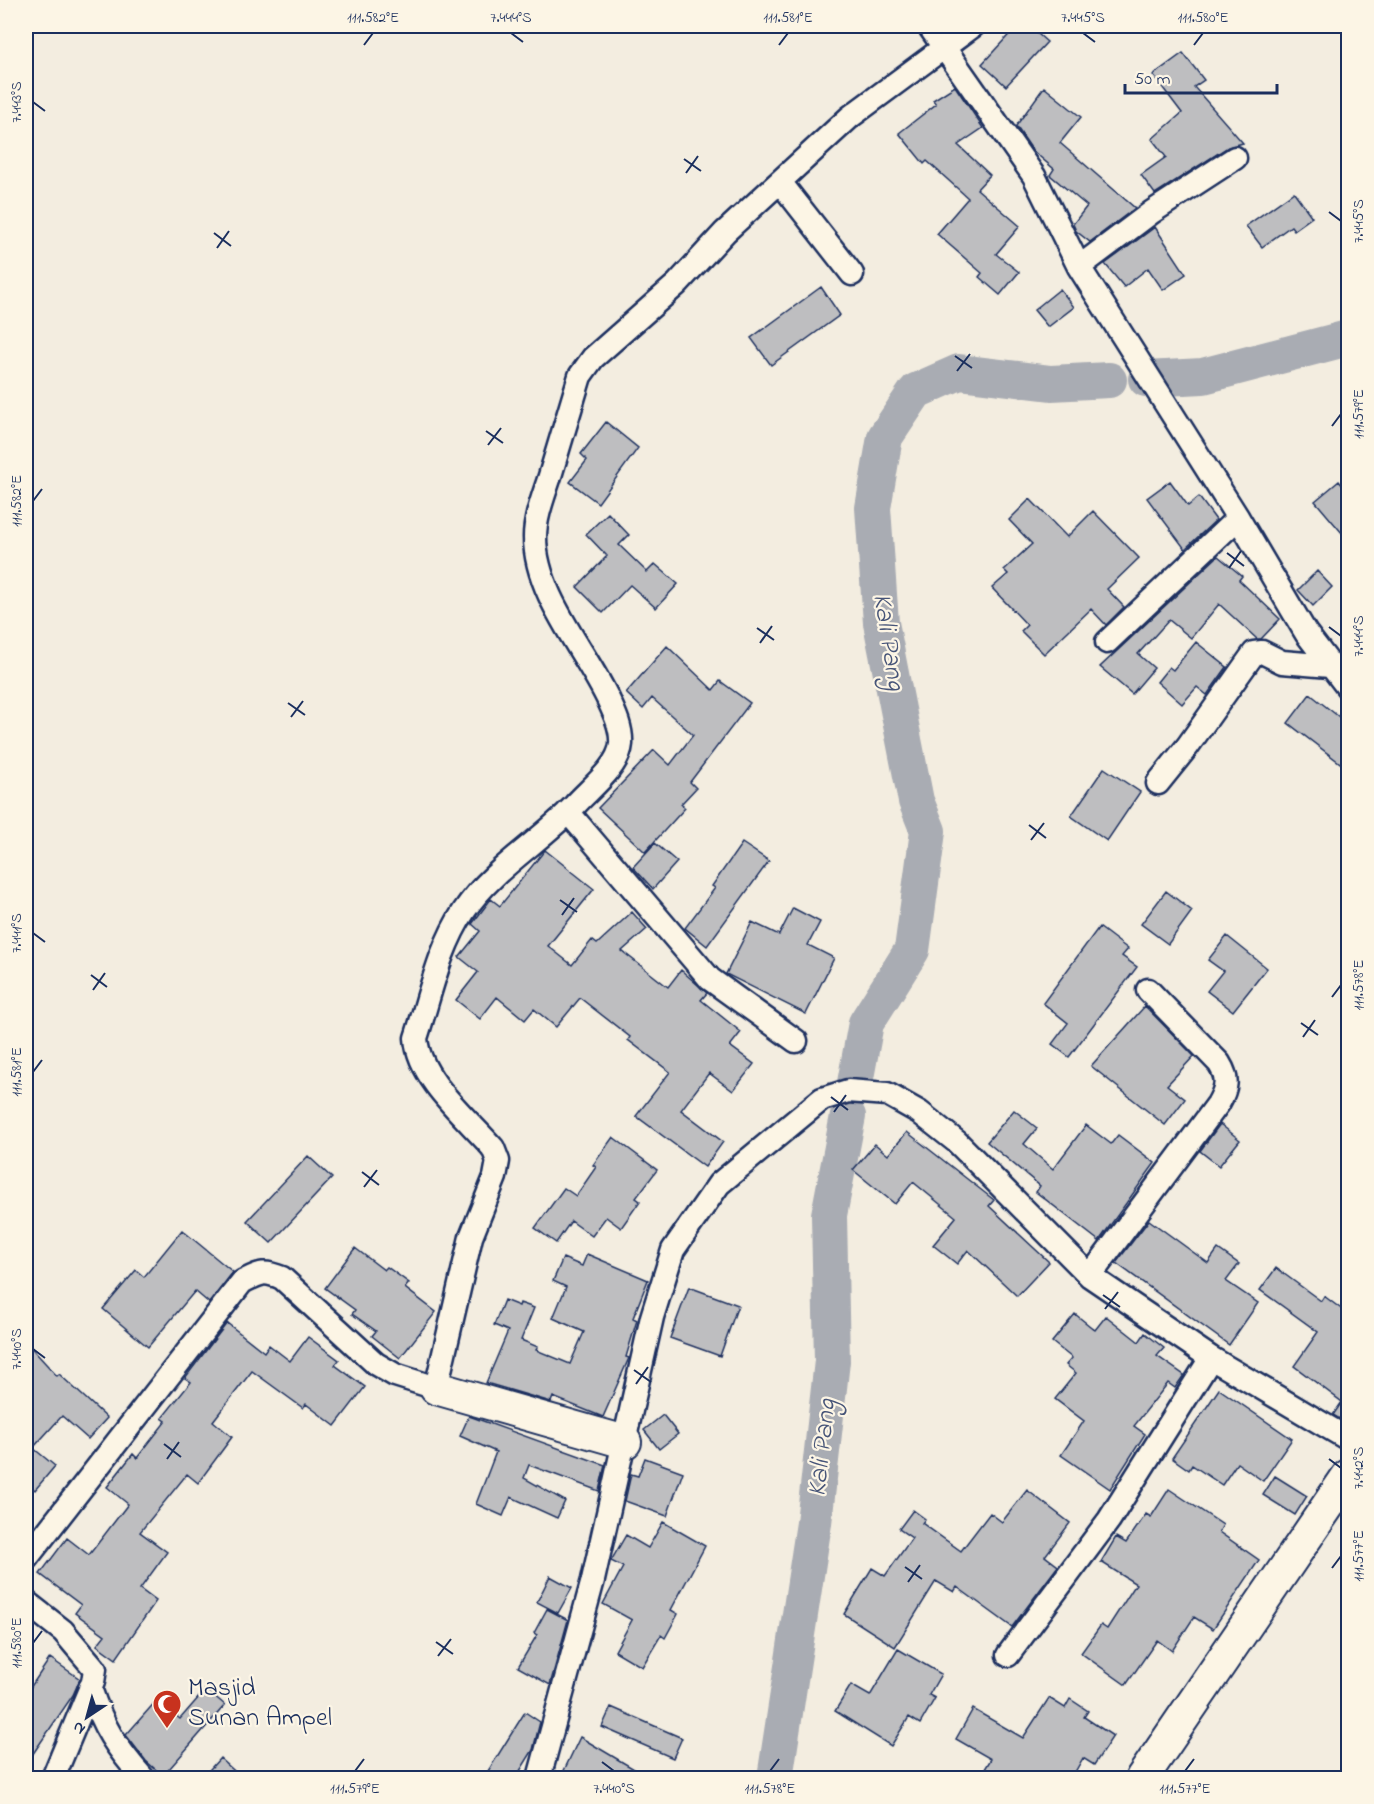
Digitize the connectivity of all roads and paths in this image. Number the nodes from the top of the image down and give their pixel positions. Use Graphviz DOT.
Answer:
graph roads {
  1 [pos="929,26"];
  2 [pos="973,26"];
  3 [pos="944,47"];
  4 [pos="1235,158"];
  5 [pos="780,182"];
  6 [pos="1079,267"];
  7 [pos="852,274"];
  8 [pos="1238,518"];
  9 [pos="1107,642"];
  10 [pos="1329,666"];
  11 [pos="1348,688"];
  12 [pos="1158,783"];
  13 [pos="568,812"];
  14 [pos="1148,990"];
  15 [pos="796,1041"];
  16 [pos="1090,1276"];
  17 [pos="1211,1358"];
  18 [pos="436,1388"];
  19 [pos="1348,1439"];
  20 [pos="625,1442"];
  21 [pos="1348,1476"];
  22 [pos="26,1559"];
  23 [pos="26,1602"];
  24 [pos="1008,1655"];
  25 [pos="90,1688"];
  26 [pos="53,1779"];
  27 [pos="143,1779"];
  28 [pos="539,1779"];
  29 [pos="1142,1779"];
  1 -- 3 [label="street"];
  2 -- 3 [label="street"];
  3 -- 5 [label="street"];
  3 -- 6 [label="street"];
  4 -- 6 [label="street"];
  5 -- 7 [label="street"];
  5 -- 13 [label="street"];
  6 -- 8 [label="street"];
  8 -- 9 [label="street"];
  8 -- 10 [label="street"];
  10 -- 11 [label="street"];
  10 -- 12 [label="street"];
  13 -- 15 [label="street"];
  13 -- 18 [label="street"];
  14 -- 16 [label="street"];
  16 -- 17 [label="street"];
  16 -- 20 [label="street"];
  17 -- 19 [label="street"];
  17 -- 24 [label="street"];
  18 -- 20 [label="street"];
  18 -- 22 [label="street"];
  20 -- 28 [label="street"];
  21 -- 29 [label="street"];
  23 -- 25 [label="street"];
  25 -- 26 [label="street"];
  25 -- 27 [label="street"];
}
